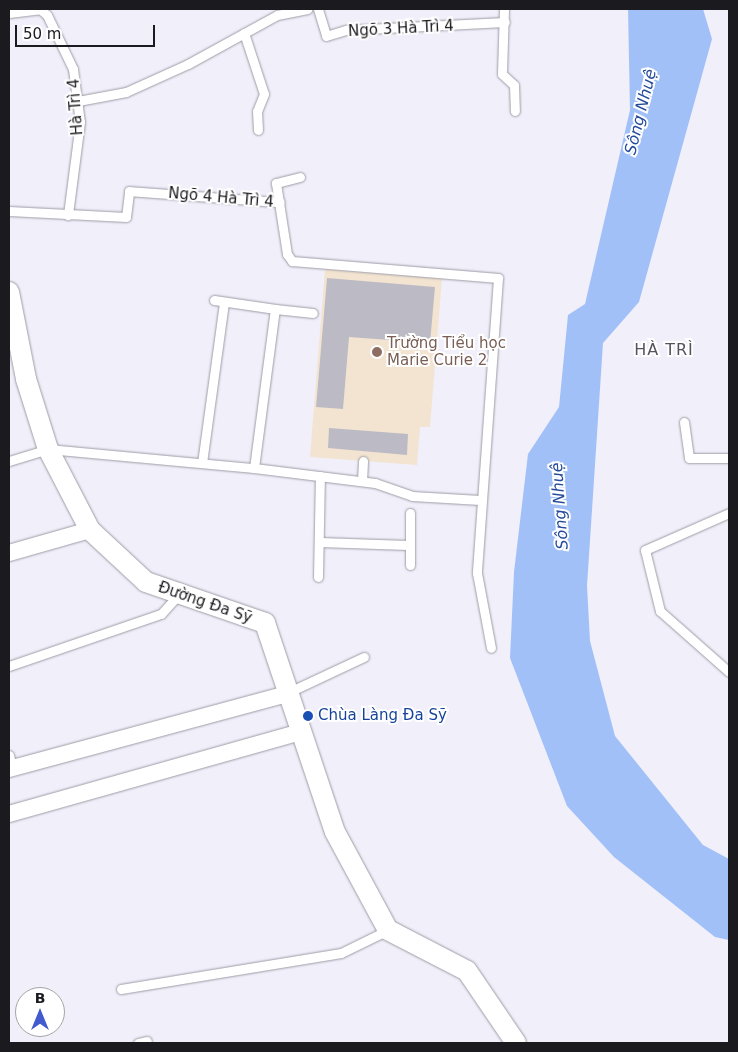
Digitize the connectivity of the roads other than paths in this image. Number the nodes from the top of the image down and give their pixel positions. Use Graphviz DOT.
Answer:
graph roads {
  1 [pos="307,9"];
  2 [pos="318,9"];
  3 [pos="504,9"];
  4 [pos="9,13"];
  5 [pos="505,22"];
  6 [pos="244,33"];
  7 [pos="78,101"];
  8 [pos="515,111"];
  9 [pos="258,130"];
  10 [pos="300,177"];
  11 [pos="280,202"];
  12 [pos="9,211"];
  13 [pos="68,215"];
  14 [pos="9,292"];
  15 [pos="214,300"];
  16 [pos="224,302"];
  17 [pos="274,309"];
  18 [pos="313,313"];
  19 [pos="12,319"];
  20 [pos="684,422"];
  21 [pos="48,450"];
  22 [pos="729,458"];
  23 [pos="364,461"];
  24 [pos="9,462"];
  25 [pos="202,463"];
  26 [pos="254,468"];
  27 [pos="320,476"];
  28 [pos="362,481"];
  29 [pos="480,500"];
  30 [pos="729,512"];
  31 [pos="410,513"];
  32 [pos="90,530"];
  33 [pos="319,542"];
  34 [pos="408,545"];
  35 [pos="9,553"];
  36 [pos="410,565"];
  37 [pos="318,577"];
  38 [pos="177,596"];
  39 [pos="492,648"];
  40 [pos="364,657"];
  41 [pos="9,666"];
  42 [pos="729,672"];
  43 [pos="286,694"];
  44 [pos="300,732"];
  45 [pos="10,764"];
  46 [pos="9,814"];
  47 [pos="388,930"];
  48 [pos="121,989"];
  49 [pos="516,1043"];
  1 -- 6 [label="lane"];
  2 -- 5 [label="lane, Ngõ 3 Hà Trì 4"];
  3 -- 5 [label="lane"];
  4 -- 7 [label="lane, Hà Trì 4"];
  5 -- 8 [label="lane"];
  6 -- 7 [label="lane"];
  6 -- 9 [label="lane"];
  7 -- 13 [label="lane, Hà Trì 4"];
  10 -- 11 [label="lane"];
  11 -- 13 [label="lane, Ngõ 4 Hà Trì 4"];
  11 -- 29 [label="lane, Ngõ 4 Hà Trì 4"];
  12 -- 13 [label="lane"];
  14 -- 19 [label="street, Đường Đa Sỹ"];
  15 -- 16 [label="lane"];
  16 -- 17 [label="lane"];
  16 -- 25 [label="lane"];
  17 -- 18 [label="lane"];
  17 -- 26 [label="lane"];
  19 -- 21 [label="street, Đường Đa Sỹ"];
  20 -- 22 [label="lane"];
  21 -- 24 [label="lane"];
  21 -- 25 [label="lane"];
  21 -- 32 [label="street, Đường Đa Sỹ"];
  23 -- 28 [label="lane"];
  25 -- 26 [label="lane"];
  26 -- 27 [label="lane"];
  27 -- 28 [label="lane"];
  27 -- 33 [label="lane"];
  28 -- 29 [label="lane"];
  29 -- 39 [label="lane"];
  30 -- 42 [label="lane"];
  31 -- 34 [label="lane"];
  32 -- 35 [label="street"];
  32 -- 38 [label="street, Đường Đa Sỹ"];
  33 -- 34 [label="lane"];
  33 -- 37 [label="lane"];
  34 -- 36 [label="lane"];
  38 -- 41 [label="lane"];
  38 -- 43 [label="street, Đường Đa Sỹ"];
  40 -- 43 [label="lane"];
  43 -- 44 [label="street, Đường Đa Sỹ"];
  43 -- 45 [label="street"];
  44 -- 46 [label="street"];
  44 -- 47 [label="street, Đường Đa Sỹ"];
  47 -- 48 [label="lane"];
  47 -- 49 [label="street"];
}
